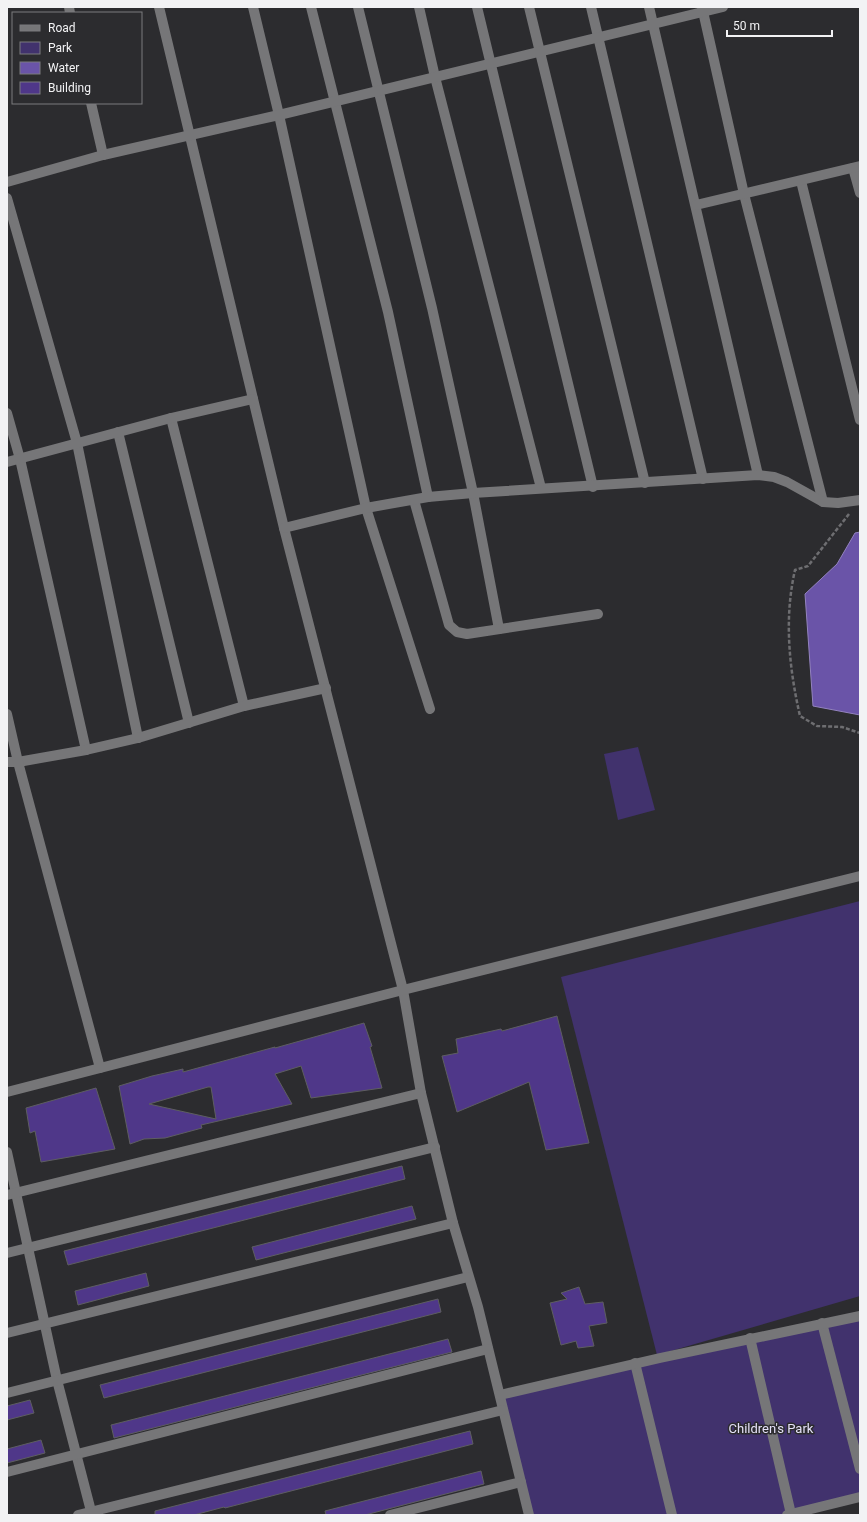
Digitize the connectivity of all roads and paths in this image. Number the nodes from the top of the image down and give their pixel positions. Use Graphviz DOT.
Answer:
graph roads {
  1 [pos="159,7"];
  2 [pos="253,7"];
  3 [pos="311,7"];
  4 [pos="358,7"];
  5 [pos="419,7"];
  6 [pos="477,7"];
  7 [pos="529,7"];
  8 [pos="591,7"];
  9 [pos="650,7"];
  10 [pos="723,7"];
  11 [pos="703,9"];
  12 [pos="654,24"];
  13 [pos="599,38"];
  14 [pos="541,52"];
  15 [pos="492,64"];
  16 [pos="435,78"];
  17 [pos="379,91"];
  18 [pos="335,102"];
  19 [pos="91,104"];
  20 [pos="279,116"];
  21 [pos="189,136"];
  22 [pos="103,155"];
  23 [pos="857,167"];
  24 [pos="801,181"];
  25 [pos="7,182"];
  26 [pos="860,193"];
  27 [pos="744,194"];
  28 [pos="7,198"];
  29 [pos="696,205"];
  30 [pos="253,399"];
  31 [pos="7,413"];
  32 [pos="170,418"];
  33 [pos="860,420"];
  34 [pos="118,432"];
  35 [pos="77,444"];
  36 [pos="20,459"];
  37 [pos="7,462"];
  38 [pos="758,476"];
  39 [pos="703,479"];
  40 [pos="645,483"];
  41 [pos="593,487"];
  42 [pos="541,488"];
  43 [pos="473,493"];
  44 [pos="428,498"];
  45 [pos="414,500"];
  46 [pos="860,500"];
  47 [pos="824,502"];
  48 [pos="366,508"];
  49 [pos="854,513"];
  50 [pos="284,528"];
  51 [pos="598,614"];
  52 [pos="499,629"];
  53 [pos="326,688"];
  54 [pos="244,706"];
  55 [pos="430,709"];
  56 [pos="7,714"];
  57 [pos="189,723"];
  58 [pos="860,733"];
  59 [pos="138,738"];
  60 [pos="86,750"];
  61 [pos="7,762"];
  62 [pos="18,762"];
  63 [pos="860,876"];
  64 [pos="403,990"];
  65 [pos="100,1068"];
  66 [pos="7,1092"];
  67 [pos="421,1093"];
  68 [pos="435,1147"];
  69 [pos="7,1152"];
  70 [pos="11,1194"];
  71 [pos="453,1223"];
  72 [pos="27,1248"];
  73 [pos="7,1253"];
  74 [pos="468,1277"];
  75 [pos="860,1316"];
  76 [pos="822,1323"];
  77 [pos="45,1324"];
  78 [pos="7,1333"];
  79 [pos="750,1338"];
  80 [pos="488,1349"];
  81 [pos="635,1363"];
  82 [pos="57,1380"];
  83 [pos="7,1393"];
  84 [pos="500,1395"];
  85 [pos="503,1410"];
  86 [pos="76,1455"];
  87 [pos="860,1469"];
  88 [pos="7,1472"];
  89 [pos="521,1482"];
  90 [pos="860,1497"];
  91 [pos="92,1513"];
  92 [pos="789,1514"];
  93 [pos="78,1515"];
  94 [pos="390,1515"];
  95 [pos="529,1515"];
  96 [pos="672,1515"];
  1 -- 21 [label="street"];
  2 -- 20 [label="street"];
  3 -- 18 [label="street"];
  4 -- 17 [label="street"];
  5 -- 16 [label="street"];
  6 -- 15 [label="street"];
  7 -- 14 [label="street"];
  8 -- 13 [label="street"];
  9 -- 12 [label="street"];
  10 -- 11 [label="street"];
  11 -- 12 [label="street"];
  11 -- 27 [label="street"];
  12 -- 13 [label="street"];
  12 -- 29 [label="street"];
  13 -- 14 [label="street"];
  13 -- 39 [label="street"];
  14 -- 15 [label="street"];
  14 -- 40 [label="street"];
  15 -- 16 [label="street"];
  15 -- 41 [label="street"];
  16 -- 17 [label="street"];
  16 -- 42 [label="street"];
  17 -- 18 [label="street"];
  17 -- 43 [label="street"];
  18 -- 20 [label="street"];
  18 -- 44 [label="street"];
  19 -- 22 [label="street"];
  20 -- 21 [label="street"];
  20 -- 48 [label="street"];
  21 -- 22 [label="street"];
  21 -- 30 [label="street"];
  22 -- 25 [label="street"];
  23 -- 24 [label="street"];
  23 -- 26 [label="street"];
  24 -- 27 [label="street"];
  24 -- 33 [label="street"];
  27 -- 29 [label="street"];
  27 -- 47 [label="street"];
  28 -- 35 [label="street"];
  29 -- 38 [label="street"];
  30 -- 32 [label="street"];
  30 -- 50 [label="street"];
  31 -- 36 [label="street"];
  32 -- 34 [label="street"];
  32 -- 54 [label="street"];
  34 -- 35 [label="street"];
  34 -- 57 [label="street"];
  35 -- 36 [label="street"];
  35 -- 59 [label="street"];
  36 -- 37 [label="street"];
  36 -- 60 [label="street"];
  38 -- 39 [label="street"];
  38 -- 47 [label="street"];
  39 -- 40 [label="street"];
  40 -- 41 [label="street"];
  41 -- 42 [label="street"];
  42 -- 43 [label="street"];
  43 -- 44 [label="street"];
  43 -- 52 [label="street"];
  44 -- 45 [label="street"];
  45 -- 48 [label="street"];
  45 -- 52 [label="street"];
  46 -- 47 [label="street"];
  48 -- 50 [label="street"];
  48 -- 55 [label="street"];
  49 -- 58 [label="path"];
  50 -- 53 [label="street"];
  51 -- 52 [label="street"];
  53 -- 54 [label="street"];
  53 -- 64 [label="street"];
  54 -- 57 [label="street"];
  56 -- 62 [label="street"];
  57 -- 59 [label="street"];
  59 -- 60 [label="street"];
  60 -- 62 [label="street"];
  61 -- 62 [label="street"];
  62 -- 65 [label="street"];
  63 -- 64 [label="street"];
  64 -- 65 [label="street"];
  64 -- 67 [label="street"];
  65 -- 66 [label="street"];
  67 -- 68 [label="street"];
  67 -- 70 [label="street"];
  68 -- 71 [label="street"];
  68 -- 72 [label="street"];
  69 -- 70 [label="street"];
  70 -- 72 [label="street"];
  71 -- 74 [label="street"];
  71 -- 77 [label="street"];
  72 -- 73 [label="street"];
  72 -- 77 [label="street"];
  74 -- 80 [label="street"];
  74 -- 82 [label="street"];
  75 -- 76 [label="street"];
  76 -- 79 [label="street"];
  76 -- 87 [label="street"];
  77 -- 78 [label="street"];
  77 -- 82 [label="street"];
  79 -- 81 [label="street"];
  79 -- 92 [label="street"];
  80 -- 84 [label="street"];
  80 -- 86 [label="street"];
  81 -- 84 [label="street"];
  81 -- 96 [label="street"];
  82 -- 83 [label="street"];
  82 -- 86 [label="street"];
  84 -- 85 [label="street"];
  85 -- 89 [label="street"];
  85 -- 91 [label="street"];
  86 -- 88 [label="street"];
  86 -- 91 [label="street"];
  89 -- 94 [label="street"];
  89 -- 95 [label="street"];
  90 -- 92 [label="street"];
  91 -- 93 [label="street"];
}
